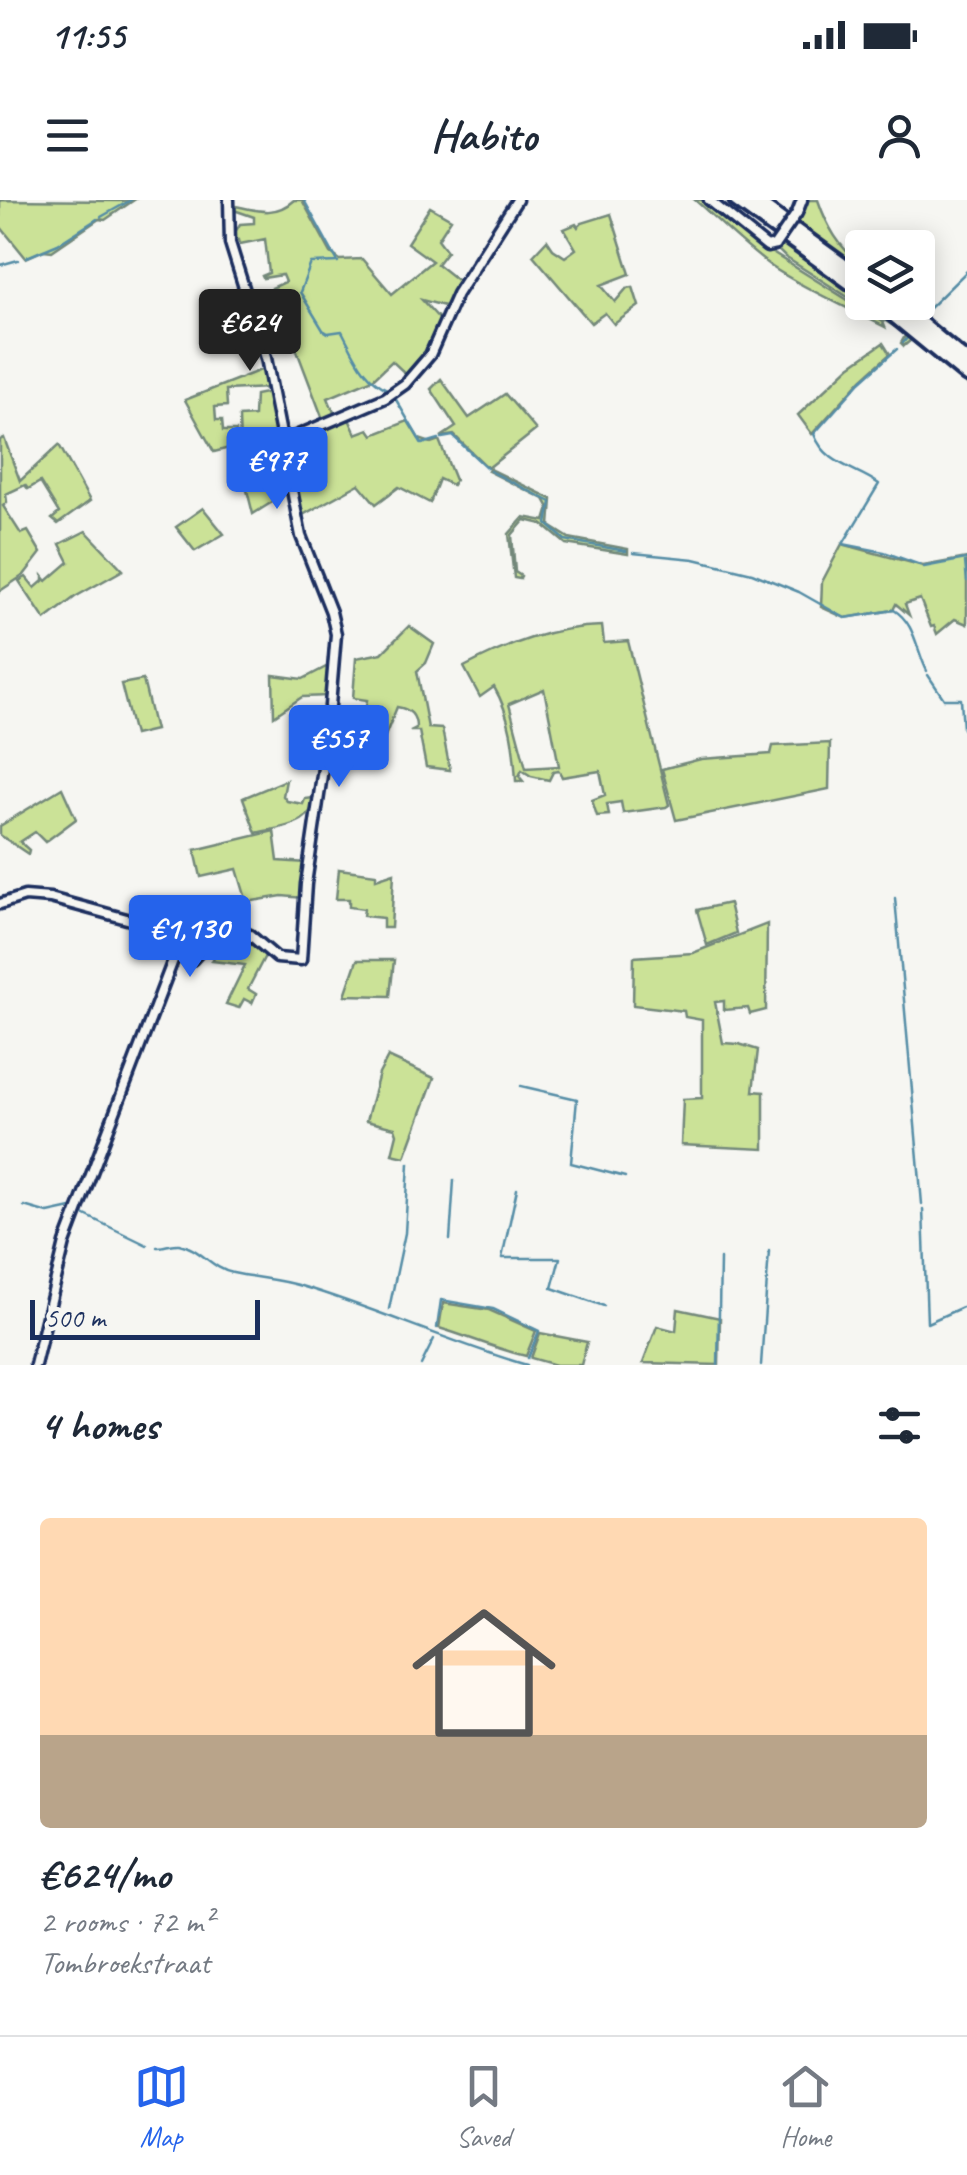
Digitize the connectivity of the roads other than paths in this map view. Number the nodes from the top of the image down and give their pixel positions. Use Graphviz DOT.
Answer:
graph roads {
  1 [pos="229,200"];
  2 [pos="517,200"];
  3 [pos="709,200"];
  4 [pos="736,200"];
  5 [pos="753,200"];
  6 [pos="802,200"];
  7 [pos="845,267"];
  8 [pos="845,278"];
  9 [pos="900,320"];
  10 [pos="916,320"];
  11 [pos="967,362"];
  12 [pos="967,375"];
  13 [pos="282,442"];
  14 [pos="0,904"];
  15 [pos="160,930"];
  16 [pos="178,933"];
  17 [pos="200,937"];
  18 [pos="172,943"];
  19 [pos="175,955"];
  20 [pos="184,960"];
  21 [pos="170,973"];
  22 [pos="35,1365"];
  1 -- 13 [label="street"];
  2 -- 13 [label="street"];
  3 -- 6 [label="street, bridge"];
  4 -- 8 [label="highway"];
  5 -- 7 [label="highway"];
  9 -- 12 [label="highway"];
  10 -- 11 [label="highway"];
  13 -- 17 [label="street"];
  14 -- 15 [label="street"];
  15 -- 16 [label="street"];
  15 -- 18 [label="street"];
  16 -- 17 [label="street"];
  16 -- 18 [label="street"];
  17 -- 20 [label="street"];
  18 -- 19 [label="street"];
  19 -- 20 [label="street"];
  19 -- 21 [label="street"];
  20 -- 21 [label="street"];
  21 -- 22 [label="street"];
}
